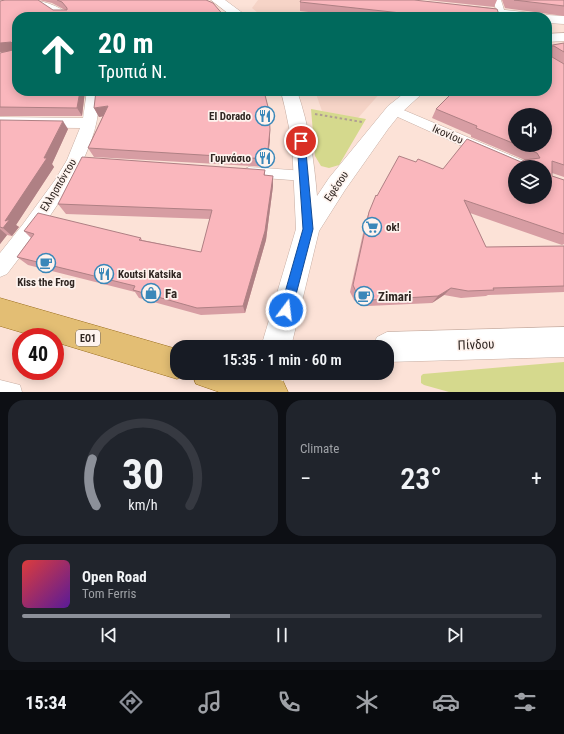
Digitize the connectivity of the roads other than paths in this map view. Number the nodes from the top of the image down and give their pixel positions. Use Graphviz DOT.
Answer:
graph roads {
  1 [pos="27,0"];
  2 [pos="217,0"];
  3 [pos="497,0"];
  4 [pos="455,8"];
  5 [pos="57,12"];
  6 [pos="234,12"];
  7 [pos="486,12"];
  8 [pos="500,12"];
  9 [pos="552,19"];
  10 [pos="564,20"];
  11 [pos="564,37"];
  12 [pos="552,38"];
  13 [pos="96,96"];
  14 [pos="291,96"];
  15 [pos="410,96"];
  16 [pos="394,110"];
  17 [pos="0,122"];
  18 [pos="89,124"];
  19 [pos="508,160"];
  20 [pos="241,172"];
  21 [pos="305,176"];
  22 [pos="308,229"];
  23 [pos="0,268"];
  24 [pos="0,312"];
  25 [pos="278,340"];
  26 [pos="564,342"];
  27 [pos="394,347"];
  28 [pos="170,362"];
  29 [pos="238,380"];
  30 [pos="268,387"];
  31 [pos="0,389"];
  32 [pos="13,392"];
  1 -- 5 [label="street"];
  2 -- 6 [label="street"];
  3 -- 8 [label="street"];
  4 -- 7 [label="street"];
  9 -- 10 [label="street"];
  11 -- 12 [label="street"];
  13 -- 18 [label="street, Ελλησπόντου"];
  14 -- 21 [label="street"];
  15 -- 16 [label="street, Εφέσου"];
  16 -- 19 [label="street, Ικονίου"];
  16 -- 22 [label="street, Εφέσου"];
  17 -- 18 [label="street"];
  18 -- 23 [label="street, Ελλησπόντου"];
  20 -- 21 [label="street"];
  21 -- 22 [label="street"];
  22 -- 25 [label="street, Εφέσου"];
  24 -- 28 [label="main road, ΕΟ1"];
  26 -- 27 [label="street, Πίνδου"];
  29 -- 30 [label="main road"];
  31 -- 32 [label="street"];
}
